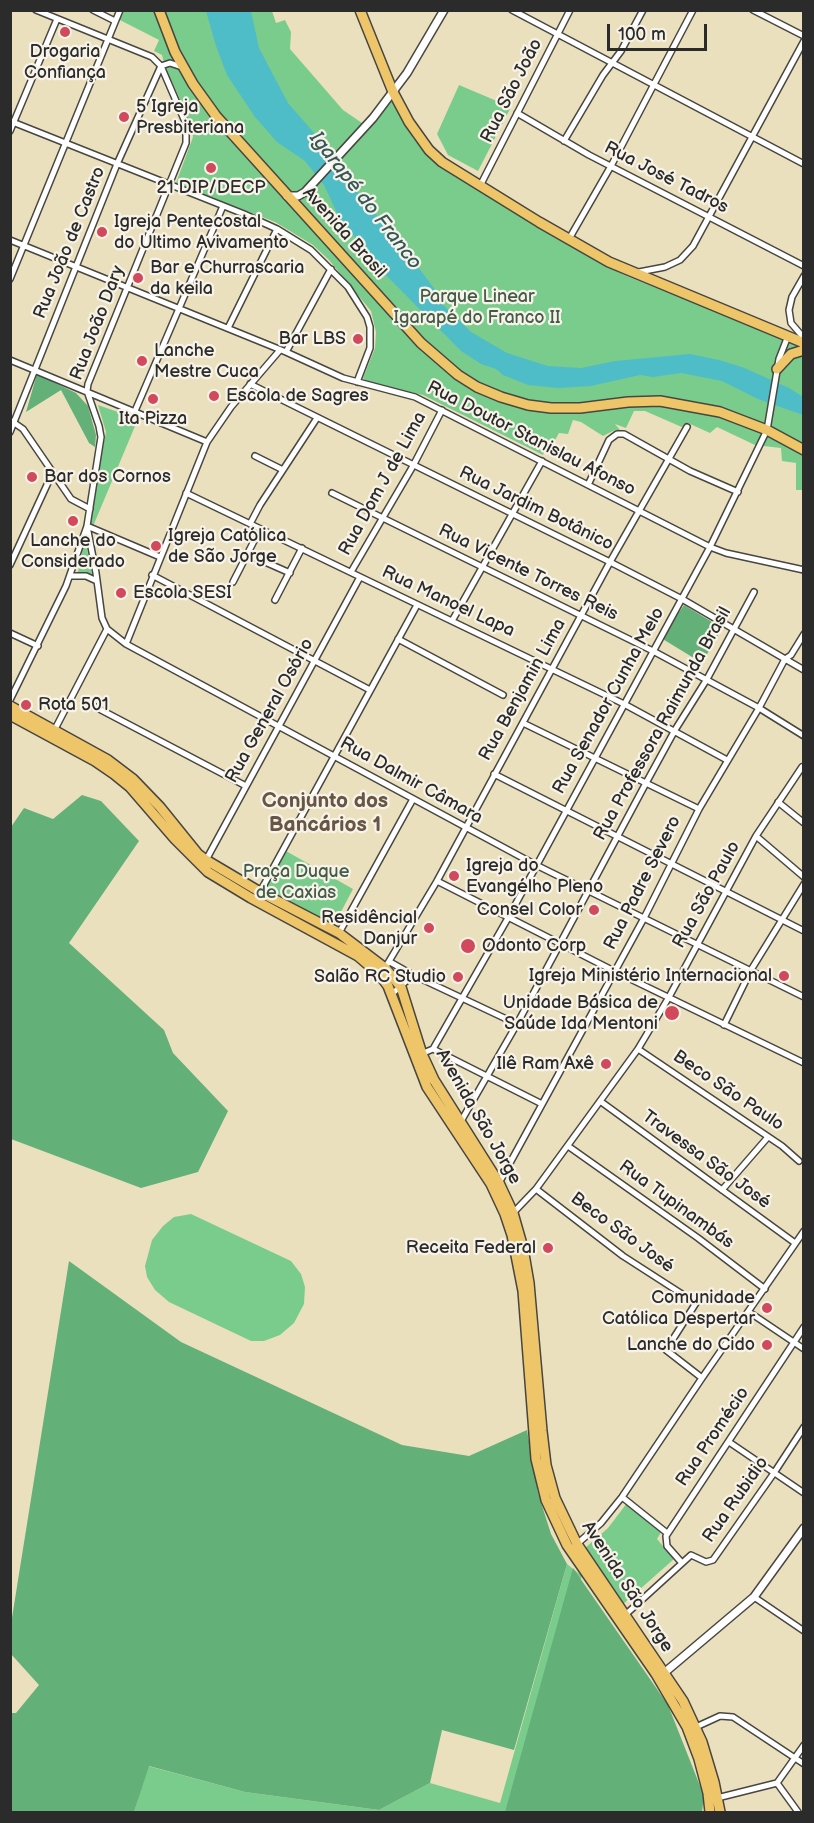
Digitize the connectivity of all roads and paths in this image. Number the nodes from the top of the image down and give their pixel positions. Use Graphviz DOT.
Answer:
graph roads {
  1 [pos="36,10"];
  2 [pos="93,10"];
  3 [pos="120,10"];
  4 [pos="159,10"];
  5 [pos="360,10"];
  6 [pos="444,10"];
  7 [pos="512,10"];
  8 [pos="570,10"];
  9 [pos="643,10"];
  10 [pos="693,10"];
  11 [pos="753,10"];
  12 [pos="57,19"];
  13 [pos="115,21"];
  14 [pos="558,34"];
  15 [pos="804,38"];
  16 [pos="107,39"];
  17 [pos="175,52"];
  18 [pos="612,62"];
  19 [pos="170,63"];
  20 [pos="161,66"];
  21 [pos="185,71"];
  22 [pos="653,85"];
  23 [pos="393,92"];
  24 [pos="517,113"];
  25 [pos="12,121"];
  26 [pos="10,131"];
  27 [pos="751,137"];
  28 [pos="564,141"];
  29 [pos="65,143"];
  30 [pos="117,164"];
  31 [pos="804,164"];
  32 [pos="611,166"];
  33 [pos="169,184"];
  34 [pos="480,186"];
  35 [pos="287,196"];
  36 [pos="223,206"];
  37 [pos="709,217"];
  38 [pos="277,229"];
  39 [pos="569,239"];
  40 [pos="10,240"];
  41 [pos="24,245"];
  42 [pos="804,266"];
  43 [pos="76,268"];
  44 [pos="331,269"];
  45 [pos="631,273"];
  46 [pos="804,276"];
  47 [pos="10,279"];
  48 [pos="127,287"];
  49 [pos="180,309"];
  50 [pos="228,328"];
  51 [pos="788,336"];
  52 [pos="804,338"];
  53 [pos="804,343"];
  54 [pos="804,350"];
  55 [pos="283,351"];
  56 [pos="10,360"];
  57 [pos="35,369"];
  58 [pos="777,371"];
  59 [pos="357,382"];
  60 [pos="250,384"];
  61 [pos="87,391"];
  62 [pos="442,410"];
  63 [pos="135,411"];
  64 [pos="317,417"];
  65 [pos="13,421"];
  66 [pos="687,426"];
  67 [pos="767,430"];
  68 [pos="10,432"];
  69 [pos="207,442"];
  70 [pos="804,450"];
  71 [pos="255,456"];
  72 [pos="668,459"];
  73 [pos="542,461"];
  74 [pos="413,466"];
  75 [pos="283,470"];
  76 [pos="52,474"];
  77 [pos="588,485"];
  78 [pos="738,492"];
  79 [pos="186,493"];
  80 [pos="332,493"];
  81 [pos="90,508"];
  82 [pos="639,510"];
  83 [pos="512,513"];
  84 [pos="383,517"];
  85 [pos="250,524"];
  86 [pos="87,526"];
  87 [pos="254,541"];
  88 [pos="710,547"];
  89 [pos="302,548"];
  90 [pos="247,554"];
  91 [pos="160,557"];
  92 [pos="610,562"];
  93 [pos="10,565"];
  94 [pos="483,568"];
  95 [pos="804,570"];
  96 [pos="351,572"];
  97 [pos="290,573"];
  98 [pos="152,575"];
  99 [pos="70,576"];
  100 [pos="360,577"];
  101 [pos="97,581"];
  102 [pos="233,582"];
  103 [pos="754,592"];
  104 [pos="682,599"];
  105 [pos="275,600"];
  106 [pos="417,605"];
  107 [pos="581,616"];
  108 [pos="452,621"];
  109 [pos="107,629"];
  110 [pos="734,630"];
  111 [pos="10,633"];
  112 [pos="804,634"];
  113 [pos="398,639"];
  114 [pos="126,644"];
  115 [pos="39,646"];
  116 [pos="653,651"];
  117 [pos="785,659"];
  118 [pos="315,660"];
  119 [pos="553,668"];
  120 [pos="804,670"];
  121 [pos="707,679"];
  122 [pos="370,690"];
  123 [pos="503,695"];
  124 [pos="10,700"];
  125 [pos="84,701"];
  126 [pos="624,704"];
  127 [pos="10,706"];
  128 [pos="759,708"];
  129 [pos="10,715"];
  130 [pos="523,723"];
  131 [pos="280,726"];
  132 [pos="55,729"];
  133 [pos="675,730"];
  134 [pos="804,736"];
  135 [pos="334,756"];
  136 [pos="595,757"];
  137 [pos="727,760"];
  138 [pos="801,767"];
  139 [pos="494,774"];
  140 [pos="646,783"];
  141 [pos="246,786"];
  142 [pos="413,799"];
  143 [pos="778,802"];
  144 [pos="699,809"];
  145 [pos="566,810"];
  146 [pos="804,823"];
  147 [pos="465,828"];
  148 [pos="756,836"];
  149 [pos="616,837"];
  150 [pos="206,860"];
  151 [pos="672,864"];
  152 [pos="536,865"];
  153 [pos="804,877"];
  154 [pos="437,881"];
  155 [pos="804,884"];
  156 [pos="590,891"];
  157 [pos="260,892"];
  158 [pos="725,892"];
  159 [pos="508,918"];
  160 [pos="644,918"];
  161 [pos="781,920"];
  162 [pos="804,931"];
  163 [pos="339,933"];
  164 [pos="697,944"];
  165 [pos="561,945"];
  166 [pos="387,965"];
  167 [pos="751,970"];
  168 [pos="614,971"];
  169 [pos="413,975"];
  170 [pos="400,987"];
  171 [pos="392,993"];
  172 [pos="669,997"];
  173 [pos="804,997"];
  174 [pos="462,998"];
  175 [pos="517,1024"];
  176 [pos="724,1025"];
  177 [pos="638,1048"];
  178 [pos="434,1049"];
  179 [pos="418,1055"];
  180 [pos="804,1063"];
  181 [pos="488,1076"];
  182 [pos="600,1101"];
  183 [pos="542,1104"];
  184 [pos="460,1124"];
  185 [pos="768,1137"];
  186 [pos="568,1146"];
  187 [pos="799,1161"];
  188 [pos="499,1183"];
  189 [pos="536,1189"];
  190 [pos="722,1190"];
  191 [pos="513,1213"];
  192 [pos="804,1231"];
  193 [pos="795,1243"];
  194 [pos="765,1289"];
  195 [pos="749,1312"];
  196 [pos="804,1327"];
  197 [pos="794,1342"];
  198 [pos="804,1349"];
  199 [pos="702,1378"];
  200 [pos="804,1427"];
  201 [pos="729,1442"];
  202 [pos="774,1473"];
  203 [pos="804,1493"];
  204 [pos="622,1497"];
  205 [pos="804,1528"];
  206 [pos="668,1533"];
  207 [pos="577,1544"];
  208 [pos="682,1563"];
  209 [pos="754,1598"];
  210 [pos="624,1616"];
  211 [pos="804,1631"];
  212 [pos="664,1673"];
  213 [pos="696,1727"];
  214 [pos="804,1745"];
  215 [pos="795,1758"];
  216 [pos="804,1764"];
  217 [pos="777,1782"];
  218 [pos="717,1798"];
  219 [pos="717,1812"];
  220 [pos="798,1812"];
  1 -- 12 [label="street"];
  2 -- 13 [label="street"];
  3 -- 13 [label="street"];
  4 -- 17 [label="main road, Avenida Brasil"];
  5 -- 23 [label="main road"];
  6 -- 23 [label="street"];
  7 -- 14 [label="street"];
  8 -- 14 [label="street, Rua São João"];
  9 -- 18 [label="street"];
  10 -- 22 [label="street"];
  11 -- 15 [label="street"];
  12 -- 16 [label="street"];
  12 -- 25 [label="street"];
  13 -- 16 [label="street"];
  14 -- 18 [label="street"];
  14 -- 24 [label="street, Rua São João"];
  15 -- 27 [label="street"];
  16 -- 20 [label="street"];
  16 -- 29 [label="street"];
  17 -- 19 [label="street"];
  17 -- 21 [label="main road, Avenida Brasil"];
  18 -- 22 [label="street"];
  18 -- 28 [label="street"];
  19 -- 20 [label="street"];
  19 -- 21 [label="street"];
  20 -- 30 [label="street, Rua João de Castro"];
  20 -- 33 [label="street, Rua João Dary"];
  21 -- 35 [label="main road, Avenida Brasil"];
  22 -- 27 [label="street"];
  22 -- 32 [label="street"];
  23 -- 34 [label="main road"];
  23 -- 35 [label="street"];
  24 -- 28 [label="street, Rua José Tadros"];
  24 -- 34 [label="street, Rua São João"];
  25 -- 26 [label="street"];
  25 -- 29 [label="street"];
  27 -- 31 [label="street"];
  27 -- 37 [label="street"];
  28 -- 32 [label="street, Rua José Tadros"];
  29 -- 30 [label="street"];
  29 -- 41 [label="street"];
  30 -- 33 [label="street"];
  30 -- 43 [label="street, Rua João de Castro"];
  32 -- 37 [label="street, Rua José Tadros"];
  32 -- 39 [label="street"];
  33 -- 36 [label="street"];
  33 -- 48 [label="street, Rua João Dary"];
  34 -- 39 [label="main road"];
  35 -- 67 [label="main road, Avenida Brasil"];
  36 -- 38 [label="street"];
  36 -- 49 [label="street"];
  37 -- 42 [label="street, Rua José Tadros"];
  37 -- 45 [label="street"];
  38 -- 44 [label="street"];
  38 -- 50 [label="street"];
  39 -- 45 [label="main road"];
  40 -- 41 [label="street, Rua Doutor Stanislau Afonso"];
  41 -- 43 [label="street, Rua Doutor Stanislau Afonso"];
  41 -- 47 [label="street"];
  43 -- 48 [label="street, Rua Doutor Stanislau Afonso"];
  43 -- 57 [label="street, Rua João de Castro"];
  44 -- 55 [label="street"];
  44 -- 59 [label="street"];
  45 -- 51 [label="main road"];
  46 -- 52 [label="street"];
  48 -- 49 [label="street, Rua Doutor Stanislau Afonso"];
  48 -- 61 [label="street, Rua João Dary"];
  49 -- 50 [label="street, Rua Doutor Stanislau Afonso"];
  49 -- 63 [label="street"];
  50 -- 55 [label="street, Rua Doutor Stanislau Afonso"];
  51 -- 53 [label="main road"];
  51 -- 58 [label="street, Rua Senador Cunha Melo"];
  54 -- 58 [label="main road"];
  55 -- 59 [label="street, Rua Doutor Stanislau Afonso"];
  55 -- 60 [label="street"];
  56 -- 57 [label="street"];
  57 -- 61 [label="street"];
  57 -- 65 [label="street, Rua João de Castro"];
  58 -- 67 [label="street, Rua Senador Cunha Melo"];
  59 -- 62 [label="street, Rua Doutor Stanislau Afonso"];
  60 -- 64 [label="street, Rua Jardim Botânico"];
  60 -- 69 [label="street"];
  61 -- 63 [label="street"];
  61 -- 81 [label="street, Rua João Dary"];
  62 -- 73 [label="street, Rua Doutor Stanislau Afonso"];
  62 -- 74 [label="street, Rua Dom J de Lima"];
  63 -- 69 [label="street"];
  64 -- 74 [label="street, Rua Jardim Botânico"];
  64 -- 75 [label="street"];
  65 -- 68 [label="street, Rua João de Castro"];
  65 -- 76 [label="street"];
  66 -- 72 [label="street, Rua Benjamin Lima"];
  67 -- 70 [label="main road, Avenida Brasil"];
  67 -- 78 [label="street, Rua Senador Cunha Melo"];
  69 -- 79 [label="street"];
  71 -- 75 [label="street"];
  72 -- 77 [label="street"];
  72 -- 78 [label="street"];
  72 -- 82 [label="street, Rua Benjamin Lima"];
  73 -- 77 [label="street, Rua Doutor Stanislau Afonso"];
  73 -- 83 [label="street"];
  74 -- 83 [label="street, Rua Jardim Botânico"];
  74 -- 84 [label="street, Rua Dom J de Lima"];
  75 -- 85 [label="street"];
  76 -- 81 [label="street"];
  76 -- 93 [label="street"];
  77 -- 82 [label="street, Rua Doutor Stanislau Afonso"];
  78 -- 88 [label="street, Rua Senador Cunha Melo"];
  79 -- 85 [label="street, Rua Manoel Lapa"];
  79 -- 91 [label="street"];
  80 -- 84 [label="street, Rua Vicente Torres Reis"];
  81 -- 86 [label="street, Rua João Dary"];
  82 -- 88 [label="street, Rua Doutor Stanislau Afonso"];
  82 -- 92 [label="street, Rua Benjamin Lima"];
  83 -- 92 [label="street, Rua Jardim Botânico"];
  83 -- 94 [label="street"];
  84 -- 94 [label="street, Rua Vicente Torres Reis"];
  84 -- 96 [label="street, Rua Dom J de Lima"];
  85 -- 89 [label="street, Rua Manoel Lapa"];
  86 -- 91 [label="street"];
  86 -- 99 [label="street"];
  86 -- 101 [label="street"];
  87 -- 90 [label="street"];
  88 -- 95 [label="street, Rua Doutor Stanislau Afonso"];
  88 -- 104 [label="street, Rua Senador Cunha Melo"];
  89 -- 96 [label="street, Rua Manoel Lapa"];
  89 -- 97 [label="street"];
  90 -- 97 [label="street"];
  90 -- 102 [label="street"];
  91 -- 98 [label="street"];
  92 -- 104 [label="street, Rua Jardim Botânico"];
  92 -- 107 [label="street, Rua Benjamin Lima"];
  94 -- 107 [label="street, Rua Vicente Torres Reis"];
  94 -- 108 [label="street"];
  96 -- 100 [label="street, Rua Manoel Lapa"];
  97 -- 105 [label="street"];
  98 -- 114 [label="street"];
  98 -- 118 [label="street"];
  99 -- 101 [label="street"];
  99 -- 115 [label="street"];
  100 -- 106 [label="street, Rua Manoel Lapa"];
  100 -- 118 [label="street, Rua General Osório"];
  101 -- 109 [label="street"];
  103 -- 110 [label="street, Rua Professora Raimunda Brasil"];
  104 -- 110 [label="street, Rua Jardim Botânico"];
  104 -- 116 [label="street, Rua Senador Cunha Melo"];
  106 -- 108 [label="street, Rua Manoel Lapa"];
  106 -- 113 [label="street"];
  107 -- 116 [label="street, Rua Vicente Torres Reis"];
  107 -- 119 [label="street, Rua Benjamin Lima"];
  108 -- 119 [label="street, Rua Manoel Lapa"];
  109 -- 114 [label="street, Rua Dalmir Câmara"];
  109 -- 132 [label="street"];
  110 -- 117 [label="street, Rua Jardim Botânico"];
  110 -- 121 [label="street, Rua Professora Raimunda Brasil"];
  111 -- 115 [label="street"];
  112 -- 117 [label="street, Rua Padre Severo"];
  113 -- 122 [label="street"];
  113 -- 123 [label="street"];
  114 -- 131 [label="street, Rua Dalmir Câmara"];
  115 -- 124 [label="street"];
  116 -- 121 [label="street, Rua Vicente Torres Reis"];
  116 -- 126 [label="street, Rua Senador Cunha Melo"];
  117 -- 120 [label="street, Rua Jardim Botânico"];
  117 -- 128 [label="street, Rua Padre Severo"];
  118 -- 122 [label="street"];
  118 -- 131 [label="street, Rua General Osório"];
  119 -- 126 [label="street, Rua Manoel Lapa"];
  119 -- 130 [label="street, Rua Benjamin Lima"];
  121 -- 128 [label="street, Rua Vicente Torres Reis"];
  121 -- 133 [label="street, Rua Professora Raimunda Brasil"];
  122 -- 135 [label="street"];
  125 -- 141 [label="street"];
  126 -- 133 [label="street, Rua Manoel Lapa"];
  126 -- 136 [label="street, Rua Senador Cunha Melo"];
  127 -- 132 [label="main road, Avenida São Jorge"];
  128 -- 134 [label="street, Rua Vicente Torres Reis"];
  128 -- 137 [label="street, Rua Padre Severo"];
  129 -- 171 [label="main road, Avenida São Jorge"];
  130 -- 136 [label="street"];
  130 -- 139 [label="street, Rua Benjamin Lima"];
  131 -- 135 [label="street, Rua Dalmir Câmara"];
  131 -- 141 [label="street, Rua General Osório"];
  132 -- 150 [label="main road, Avenida São Jorge"];
  133 -- 137 [label="street, Rua Manoel Lapa"];
  133 -- 140 [label="street, Rua Professora Raimunda Brasil"];
  135 -- 142 [label="street, Rua Dalmir Câmara"];
  135 -- 157 [label="street"];
  136 -- 140 [label="street"];
  136 -- 145 [label="street, Rua Senador Cunha Melo"];
  137 -- 144 [label="street, Rua Padre Severo"];
  138 -- 143 [label="street, Rua São Paulo"];
  139 -- 145 [label="street"];
  139 -- 147 [label="street, Rua Benjamin Lima"];
  140 -- 144 [label="street"];
  140 -- 149 [label="street, Rua Professora Raimunda Brasil"];
  141 -- 150 [label="street, Rua General Osório"];
  142 -- 147 [label="street, Rua Dalmir Câmara"];
  142 -- 163 [label="street"];
  143 -- 146 [label="street"];
  143 -- 148 [label="street, Rua São Paulo"];
  144 -- 151 [label="street, Rua Padre Severo"];
  145 -- 149 [label="street"];
  145 -- 152 [label="street, Rua Senador Cunha Melo"];
  147 -- 152 [label="street, Rua Dalmir Câmara"];
  147 -- 154 [label="street, Rua Benjamin Lima"];
  148 -- 153 [label="street"];
  148 -- 158 [label="street, Rua São Paulo"];
  149 -- 151 [label="street"];
  149 -- 156 [label="street, Rua Professora Raimunda Brasil"];
  150 -- 157 [label="main road, Avenida São Jorge"];
  151 -- 158 [label="street"];
  151 -- 160 [label="street, Rua Padre Severo"];
  152 -- 156 [label="street, Rua Dalmir Câmara"];
  152 -- 159 [label="street, Rua Senador Cunha Melo"];
  154 -- 159 [label="street"];
  154 -- 166 [label="street, Rua Benjamin Lima"];
  155 -- 161 [label="street"];
  156 -- 160 [label="street, Rua Dalmir Câmara"];
  156 -- 165 [label="street, Rua Professora Raimunda Brasil"];
  157 -- 163 [label="main road, Avenida São Jorge"];
  158 -- 161 [label="street"];
  158 -- 164 [label="street, Rua São Paulo"];
  159 -- 165 [label="street"];
  159 -- 174 [label="street, Rua Senador Cunha Melo"];
  160 -- 164 [label="street, Rua Dalmir Câmara"];
  160 -- 168 [label="street, Rua Padre Severo"];
  161 -- 162 [label="street"];
  161 -- 167 [label="street"];
  163 -- 166 [label="main road, Avenida São Jorge"];
  164 -- 167 [label="street, Rua Dalmir Câmara"];
  164 -- 172 [label="street, Rua São Paulo"];
  165 -- 168 [label="street"];
  165 -- 175 [label="street, Rua Professora Raimunda Brasil"];
  166 -- 169 [label="street"];
  166 -- 170 [label="main road, Avenida São Jorge"];
  167 -- 173 [label="street, Rua Dalmir Câmara"];
  167 -- 176 [label="street"];
  168 -- 172 [label="street"];
  168 -- 183 [label="street, Rua Padre Severo"];
  169 -- 170 [label="street"];
  169 -- 174 [label="street"];
  170 -- 171 [label="street"];
  170 -- 179 [label="main road, Avenida São Jorge"];
  171 -- 179 [label="main road, Avenida São Jorge"];
  172 -- 176 [label="street"];
  172 -- 177 [label="street, Rua São Paulo"];
  174 -- 175 [label="street"];
  174 -- 178 [label="street, Rua Senador Cunha Melo"];
  175 -- 181 [label="street, Rua Professora Raimunda Brasil"];
  176 -- 180 [label="street"];
  177 -- 182 [label="street, Rua São Paulo"];
  177 -- 185 [label="street, Beco São Paulo"];
  178 -- 179 [label="street"];
  178 -- 181 [label="street"];
  179 -- 184 [label="main road, Avenida São Jorge"];
  179 -- 219 [label="main road, Avenida São Jorge"];
  181 -- 183 [label="street"];
  181 -- 184 [label="street, Rua Professora Raimunda Brasil"];
  182 -- 186 [label="street, Rua São Paulo"];
  182 -- 190 [label="street, Travessa São José"];
  183 -- 188 [label="street, Rua Padre Severo"];
  184 -- 188 [label="main road, Avenida São Jorge"];
  185 -- 187 [label="street, Beco São Paulo"];
  185 -- 190 [label="street"];
  186 -- 189 [label="street, Rua São Paulo"];
  186 -- 194 [label="street, Rua Tupinambás"];
  188 -- 191 [label="main road, Avenida São Jorge"];
  189 -- 191 [label="street, Rua São Paulo"];
  189 -- 199 [label="street, Beco São José"];
  190 -- 193 [label="street, Travessa São José"];
  191 -- 207 [label="main road, Avenida São Jorge"];
  192 -- 193 [label="street"];
  193 -- 194 [label="street"];
  194 -- 195 [label="street"];
  195 -- 197 [label="street"];
  195 -- 199 [label="street"];
  196 -- 197 [label="street, Rua Promécio"];
  197 -- 198 [label="street"];
  197 -- 201 [label="street, Rua Promécio"];
  199 -- 204 [label="street"];
  200 -- 202 [label="street, Rua Rubidio"];
  201 -- 202 [label="street"];
  201 -- 206 [label="street, Rua Promécio"];
  202 -- 203 [label="street"];
  202 -- 208 [label="street, Rua Rubidio"];
  204 -- 206 [label="street"];
  204 -- 207 [label="street"];
  205 -- 209 [label="street"];
  206 -- 208 [label="street"];
  207 -- 210 [label="main road, Avenida São Jorge"];
  208 -- 210 [label="street"];
  209 -- 211 [label="street"];
  209 -- 212 [label="street"];
  210 -- 212 [label="main road, Avenida São Jorge"];
  212 -- 213 [label="main road, Avenida São Jorge"];
  213 -- 215 [label="street"];
  213 -- 218 [label="main road, Avenida São Jorge"];
  214 -- 215 [label="street"];
  215 -- 216 [label="street"];
  215 -- 217 [label="street"];
  217 -- 218 [label="street"];
  217 -- 220 [label="street"];
  218 -- 219 [label="main road, Avenida São Jorge"];
}
